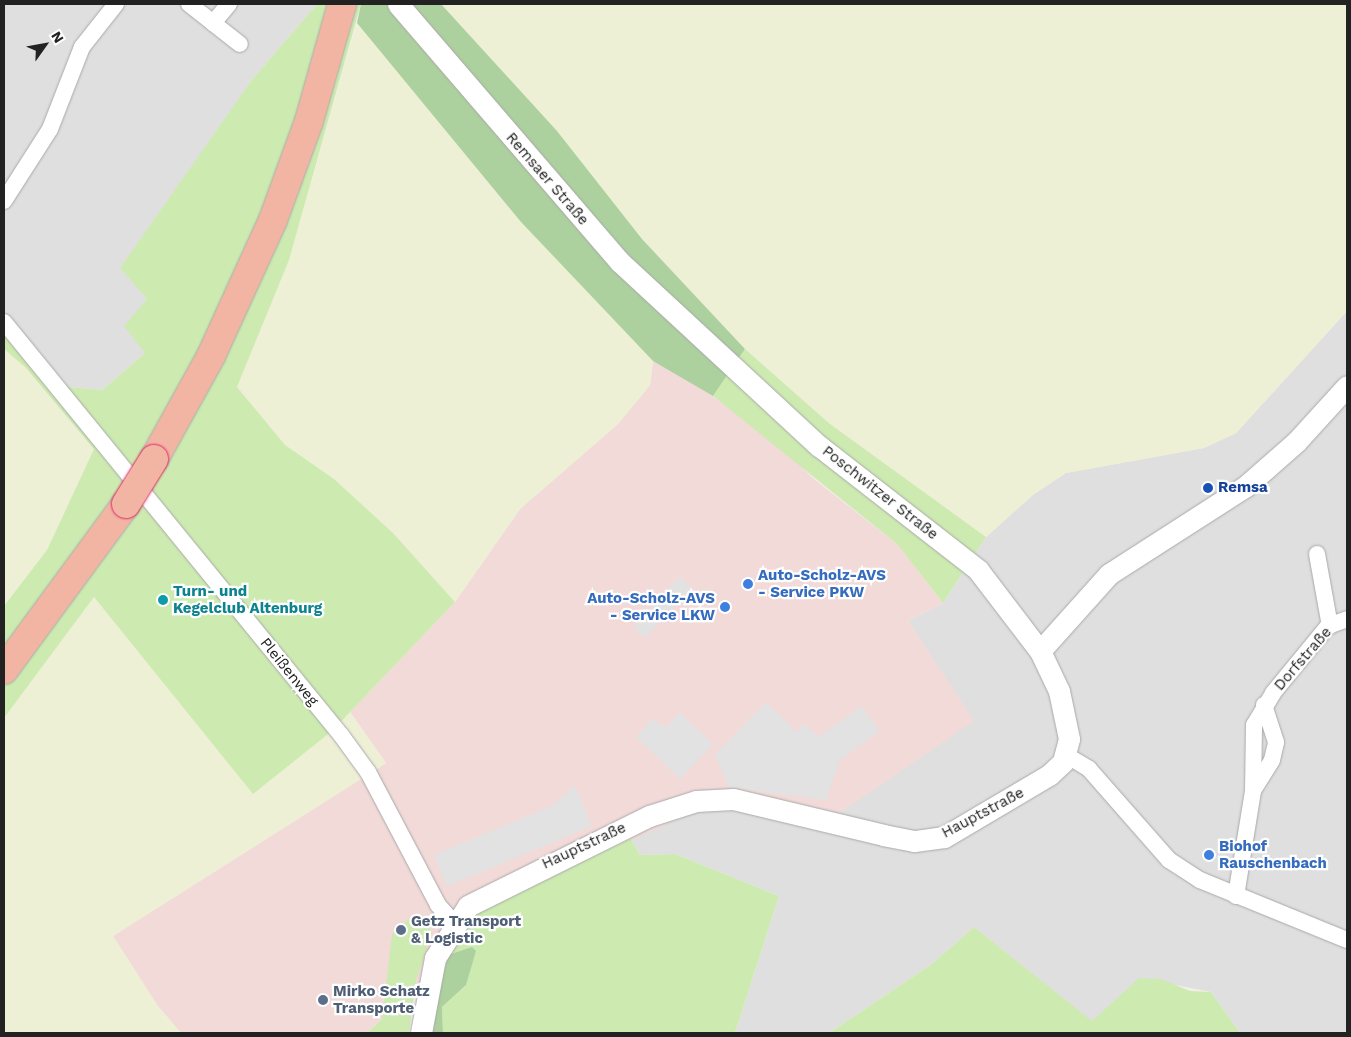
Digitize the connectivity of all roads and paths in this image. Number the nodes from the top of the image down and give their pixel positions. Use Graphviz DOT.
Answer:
graph roads {
  1 [pos="116,4"];
  2 [pos="189,4"];
  3 [pos="229,4"];
  4 [pos="342,4"];
  5 [pos="398,4"];
  6 [pos="213,23"];
  7 [pos="240,44"];
  8 [pos="4,201"];
  9 [pos="4,322"];
  10 [pos="707,346"];
  11 [pos="1347,386"];
  12 [pos="1317,554"];
  13 [pos="1347,619"];
  14 [pos="1330,626"];
  15 [pos="1040,651"];
  16 [pos="4,670"];
  17 [pos="1264,705"];
  18 [pos="1066,755"];
  19 [pos="1253,791"];
  20 [pos="1236,896"];
  21 [pos="454,923"];
  22 [pos="1347,940"];
  23 [pos="421,1033"];
  1 -- 8 [label="street"];
  2 -- 6 [label="street"];
  3 -- 6 [label="street"];
  4 -- 16 [label="highway, bridge"];
  5 -- 10 [label="street, Remsaer Straße"];
  6 -- 7 [label="street"];
  9 -- 21 [label="street, Pleißenweg"];
  10 -- 15 [label="street, Poschwitzer Straße"];
  11 -- 15 [label="street"];
  12 -- 14 [label="street"];
  13 -- 14 [label="street, Dorfstraße"];
  14 -- 17 [label="street, Dorfstraße"];
  15 -- 18 [label="street"];
  17 -- 19 [label="street, Dorfstraße"];
  17 -- 19 [label="street, Dorfstraße"];
  18 -- 20 [label="street"];
  18 -- 21 [label="street, Hauptstraße"];
  19 -- 20 [label="street, Dorfstraße"];
  20 -- 22 [label="street"];
  21 -- 23 [label="street, Hauptstraße"];
}
